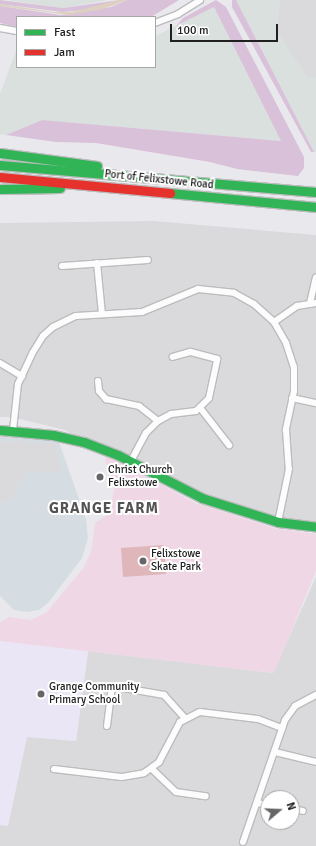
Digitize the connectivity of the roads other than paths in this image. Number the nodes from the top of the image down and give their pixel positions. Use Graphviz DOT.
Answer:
graph roads {
  1 [pos="200,0"];
  2 [pos="156,23"];
  3 [pos="0,28"];
  4 [pos="16,31"];
  5 [pos="0,153"];
  6 [pos="0,165"];
  7 [pos="0,177"];
  8 [pos="159,178"];
  9 [pos="88,185"];
  10 [pos="0,189"];
  11 [pos="316,192"];
  12 [pos="316,207"];
  13 [pos="148,260"];
  14 [pos="97,263"];
  15 [pos="62,266"];
  16 [pos="316,278"];
  17 [pos="313,303"];
  18 [pos="102,314"];
  19 [pos="274,322"];
  20 [pos="173,358"];
  21 [pos="0,363"];
  22 [pos="22,376"];
  23 [pos="98,381"];
  24 [pos="292,398"];
  25 [pos="316,404"];
  26 [pos="200,408"];
  27 [pos="158,421"];
  28 [pos="0,430"];
  29 [pos="13,430"];
  30 [pos="229,445"];
  31 [pos="131,461"];
  32 [pos="278,522"];
  33 [pos="316,527"];
  34 [pos="316,695"];
  35 [pos="185,718"];
  36 [pos="108,726"];
  37 [pos="282,728"];
  38 [pos="275,752"];
  39 [pos="316,762"];
  40 [pos="54,769"];
  41 [pos="152,769"];
  42 [pos="206,796"];
  43 [pos="257,803"];
  44 [pos="260,803"];
  45 [pos="300,810"];
  46 [pos="303,811"];
  47 [pos="243,842"];
  1 -- 2 [label="street"];
  3 -- 4 [label="street"];
  5 -- 8 [label="main road"];
  6 -- 8 [label="main road, Port of Felixstowe Road"];
  7 -- 9 [label="main road, Port of Felixstowe Road"];
  8 -- 11 [label="main road, Port of Felixstowe Road"];
  9 -- 10 [label="main road"];
  9 -- 12 [label="main road, Port of Felixstowe Road"];
  13 -- 14 [label="street"];
  14 -- 15 [label="street"];
  14 -- 18 [label="street"];
  16 -- 17 [label="street"];
  17 -- 19 [label="street"];
  18 -- 19 [label="street"];
  18 -- 22 [label="street"];
  19 -- 24 [label="street"];
  20 -- 26 [label="street"];
  21 -- 22 [label="street"];
  22 -- 29 [label="street"];
  23 -- 27 [label="street"];
  24 -- 25 [label="street"];
  24 -- 32 [label="street"];
  26 -- 27 [label="street"];
  26 -- 30 [label="street"];
  27 -- 31 [label="street"];
  28 -- 29 [label="main road"];
  29 -- 31 [label="main road"];
  31 -- 32 [label="main road"];
  32 -- 33 [label="main road"];
  34 -- 37 [label="street"];
  35 -- 36 [label="street"];
  35 -- 37 [label="street"];
  35 -- 41 [label="street"];
  37 -- 38 [label="street"];
  38 -- 39 [label="street"];
  38 -- 43 [label="street"];
  40 -- 41 [label="street"];
  41 -- 42 [label="street"];
  43 -- 44 [label="street"];
  43 -- 47 [label="street"];
  45 -- 46 [label="street"];
}
